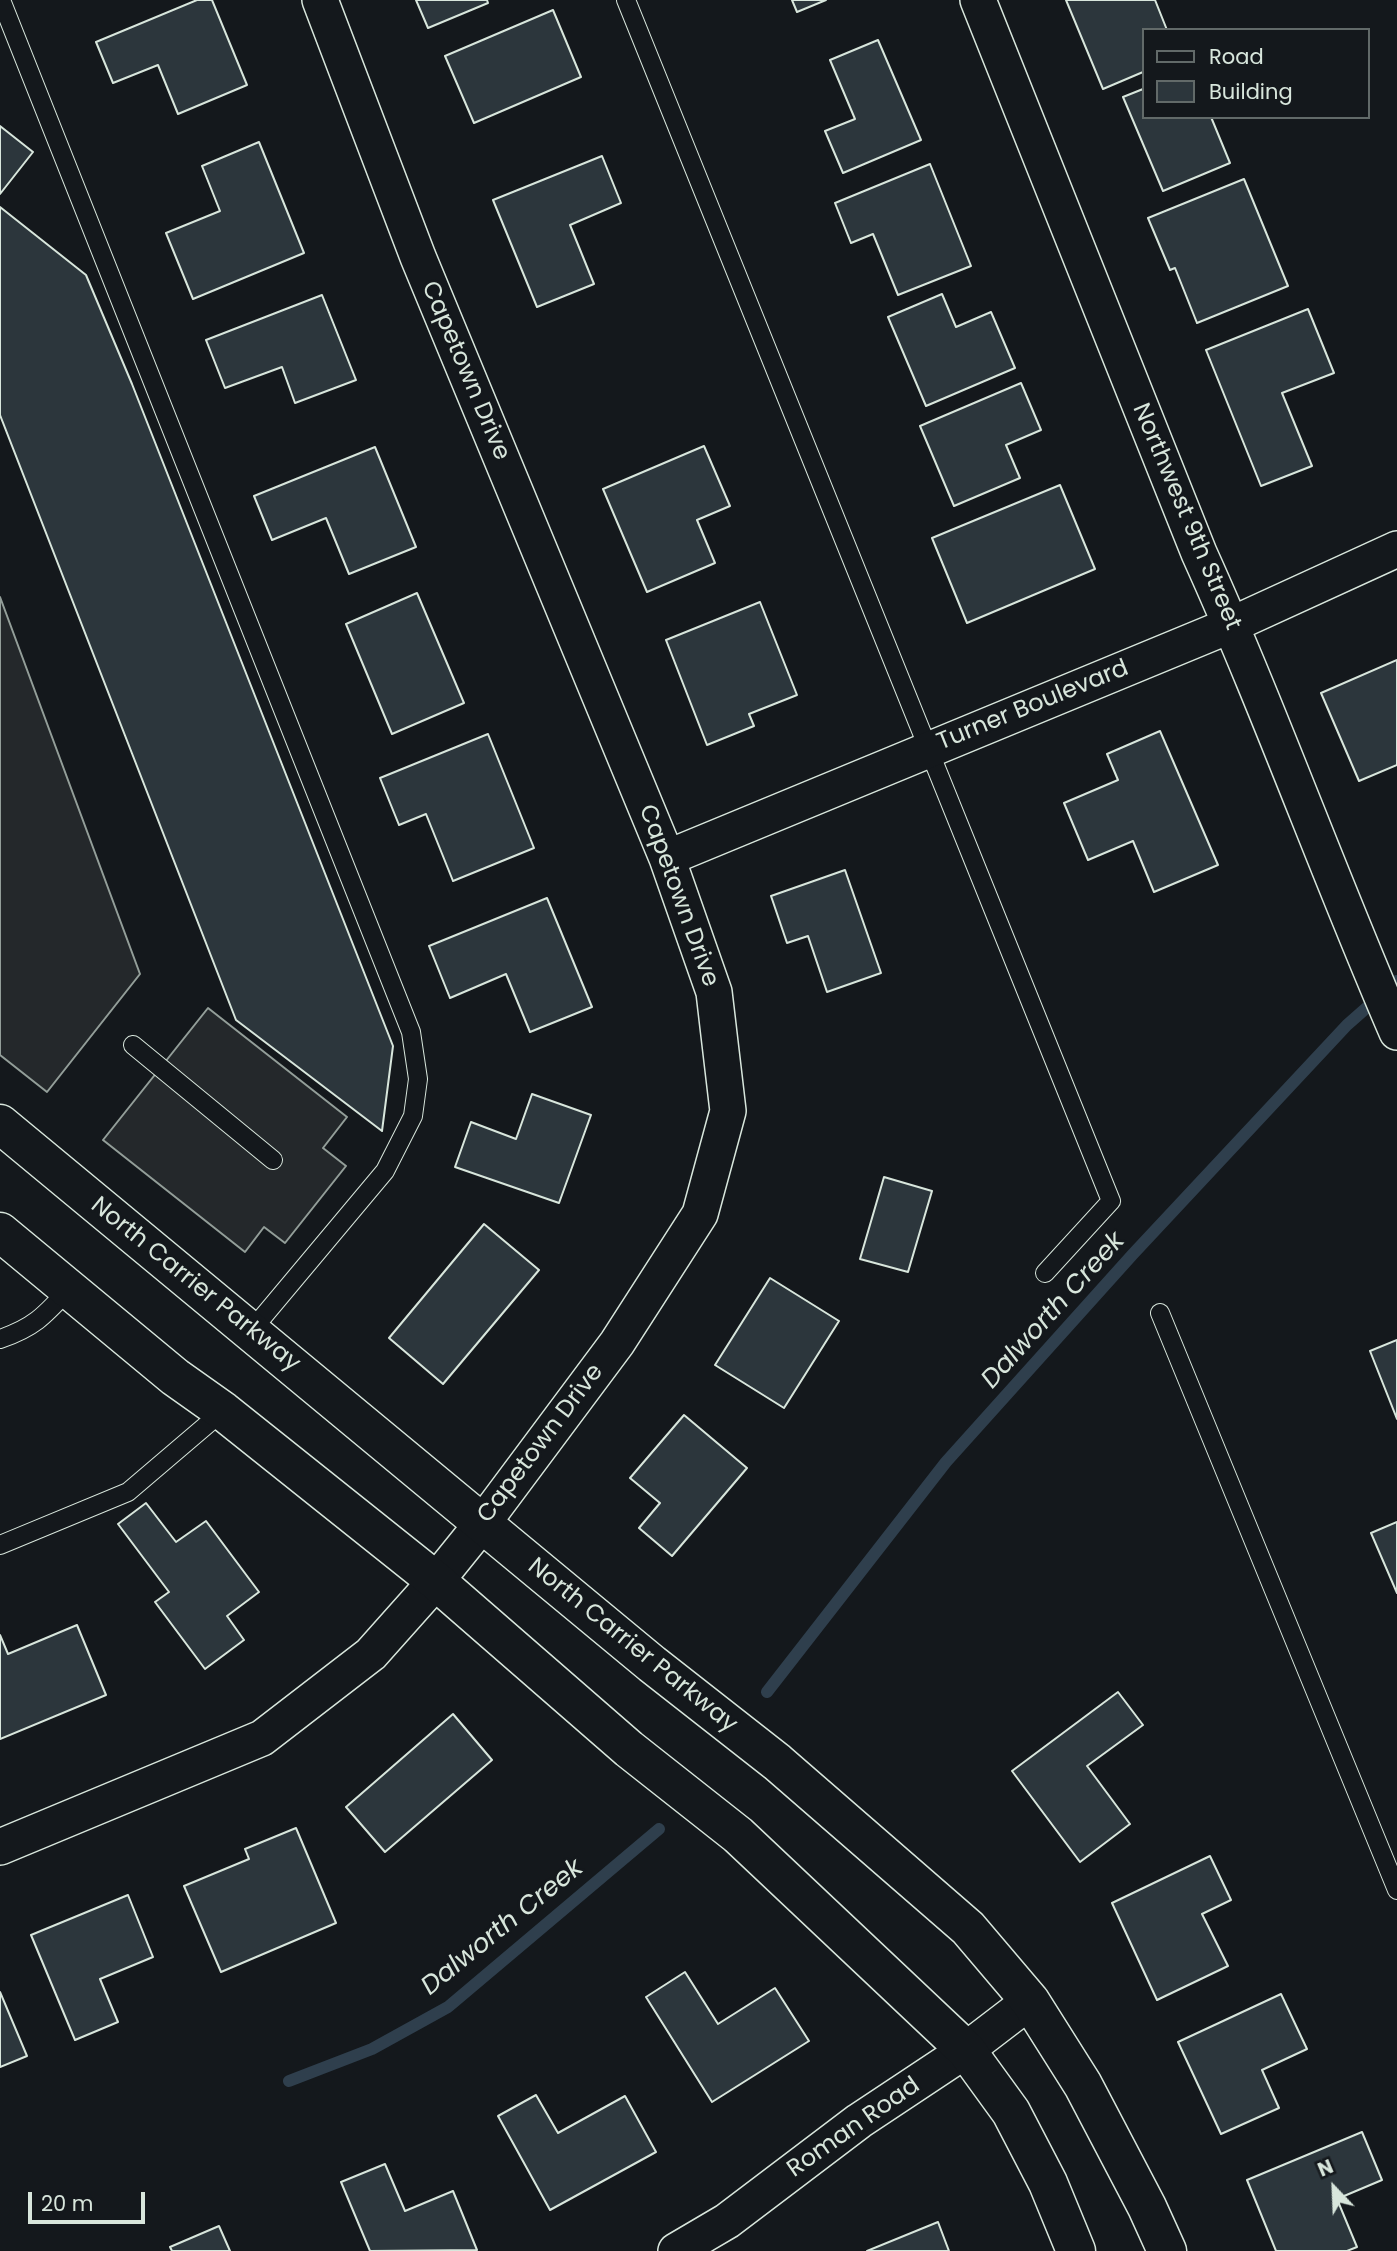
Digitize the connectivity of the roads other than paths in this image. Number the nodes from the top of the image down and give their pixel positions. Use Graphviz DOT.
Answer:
graph roads {
  1 [pos="1,0"];
  2 [pos="320,0"];
  3 [pos="626,0"];
  4 [pos="978,0"];
  5 [pos="1397,549"];
  6 [pos="1231,625"];
  7 [pos="928,750"];
  8 [pos="667,858"];
  9 [pos="1397,1032"];
  10 [pos="132,1045"];
  11 [pos="0,1124"];
  12 [pos="272,1160"];
  13 [pos="0,1232"];
  14 [pos="1045,1273"];
  15 [pos="69,1289"];
  16 [pos="1160,1313"];
  17 [pos="251,1331"];
  18 [pos="0,1339"];
  19 [pos="223,1411"];
  20 [pos="482,1524"];
  21 [pos="0,1545"];
  22 [pos="436,1581"];
  23 [pos="0,1847"];
  24 [pos="1397,1890"];
  25 [pos="1030,2001"];
  26 [pos="966,2050"];
  27 [pos="676,2251"];
  28 [pos="1076,2251"];
  29 [pos="1167,2251"];
  1 -- 17 [label="lane"];
  2 -- 8 [label="street, Capetown Drive"];
  3 -- 7 [label="lane"];
  4 -- 6 [label="street, Northwest 9th Street"];
  5 -- 6 [label="street, Turner Boulevard"];
  6 -- 7 [label="street, Turner Boulevard"];
  6 -- 9 [label="street, Northwest 9th Street"];
  7 -- 8 [label="street, Turner Boulevard"];
  7 -- 14 [label="lane"];
  8 -- 20 [label="street, Capetown Drive"];
  10 -- 12 [label="lane"];
  11 -- 17 [label="main road, North Carrier Parkway"];
  13 -- 15 [label="main road"];
  15 -- 18 [label="lane"];
  15 -- 19 [label="main road"];
  16 -- 24 [label="lane"];
  17 -- 20 [label="main road, North Carrier Parkway"];
  19 -- 21 [label="lane"];
  19 -- 22 [label="main road"];
  20 -- 22 [label="street, Capetown Drive"];
  20 -- 25 [label="main road, North Carrier Parkway"];
  22 -- 23 [label="street, Capetown Drive"];
  22 -- 26 [label="main road"];
  25 -- 26 [label="street, Roman Road"];
  25 -- 29 [label="main road, North Carrier Parkway"];
  26 -- 27 [label="street, Roman Road"];
  26 -- 28 [label="main road"];
}
